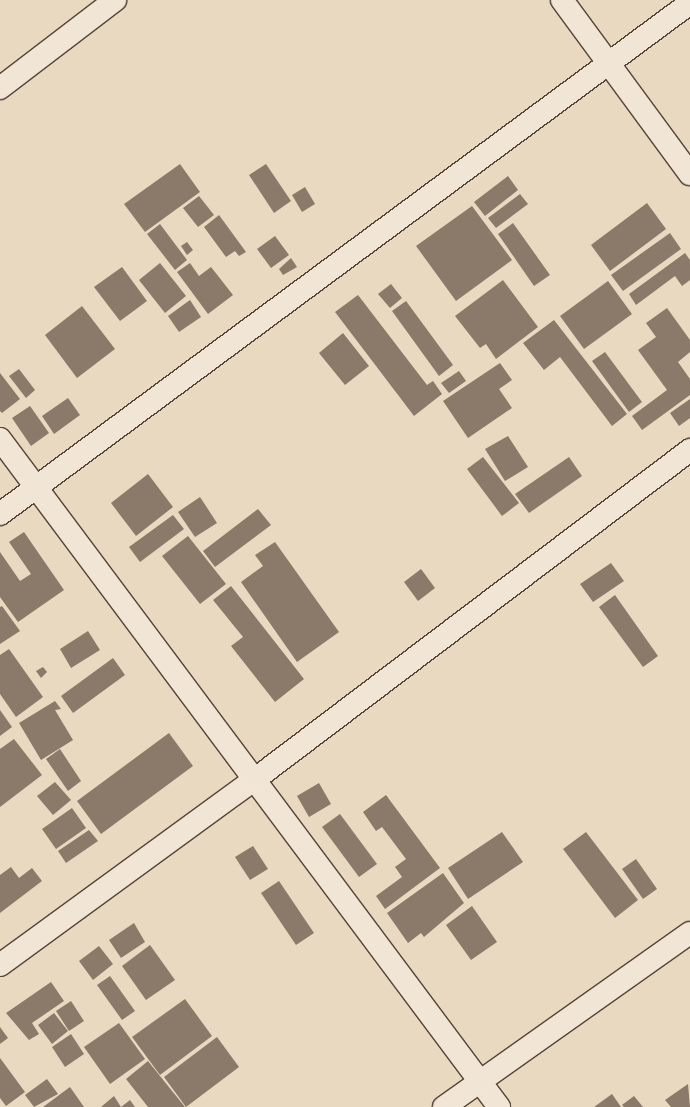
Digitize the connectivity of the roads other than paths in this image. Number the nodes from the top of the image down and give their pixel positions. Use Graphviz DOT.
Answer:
graph roads {
  1 [pos="115,0"];
  2 [pos="562,0"];
  3 [pos="690,3"];
  4 [pos="607,61"];
  5 [pos="0,88"];
  6 [pos="690,174"];
  7 [pos="0,439"];
  8 [pos="690,450"];
  9 [pos="36,487"];
  10 [pos="0,514"];
  11 [pos="254,780"];
  12 [pos="690,933"];
  13 [pos="0,965"];
  14 [pos="480,1081"];
  15 [pos="444,1107"];
  16 [pos="498,1107"];
  1 -- 5 [label="street"];
  2 -- 4 [label="street"];
  3 -- 4 [label="street"];
  4 -- 6 [label="street"];
  4 -- 9 [label="street"];
  7 -- 9 [label="street"];
  8 -- 11 [label="street"];
  9 -- 10 [label="street"];
  9 -- 11 [label="street"];
  11 -- 13 [label="street"];
  11 -- 14 [label="street"];
  12 -- 14 [label="street"];
  14 -- 15 [label="street"];
  14 -- 16 [label="street"];
}
